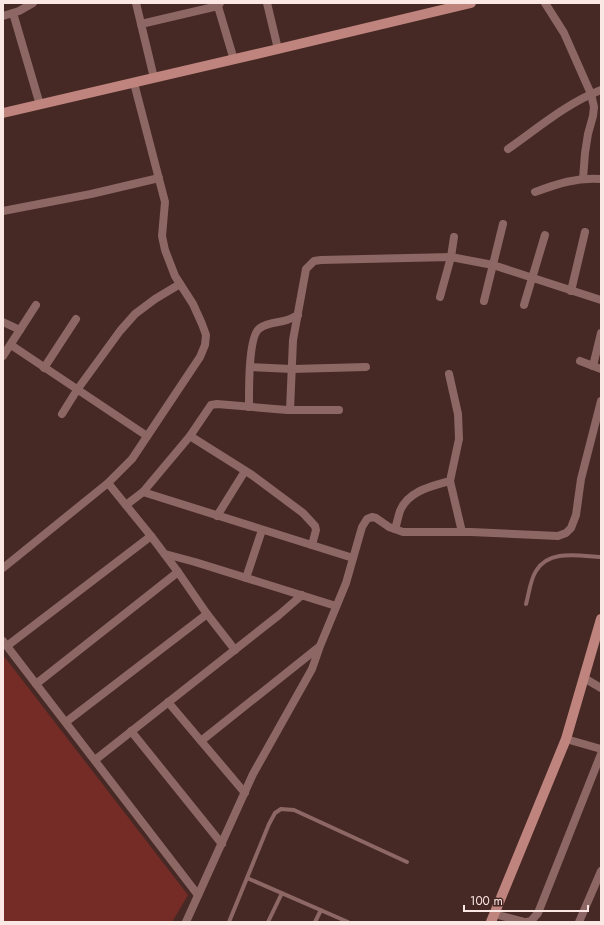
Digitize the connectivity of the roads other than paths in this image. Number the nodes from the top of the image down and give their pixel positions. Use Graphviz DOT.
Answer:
graph roads {
  1 [pos="33,3"];
  2 [pos="136,3"];
  3 [pos="267,3"];
  4 [pos="471,3"];
  5 [pos="545,3"];
  6 [pos="218,4"];
  7 [pos="6,13"];
  8 [pos="141,24"];
  9 [pos="278,50"];
  10 [pos="234,60"];
  11 [pos="154,78"];
  12 [pos="134,83"];
  13 [pos="601,90"];
  14 [pos="591,94"];
  15 [pos="40,105"];
  16 [pos="3,113"];
  17 [pos="508,149"];
  18 [pos="160,178"];
  19 [pos="583,179"];
  20 [pos="601,179"];
  21 [pos="535,192"];
  22 [pos="3,211"];
  23 [pos="503,224"];
  24 [pos="585,232"];
  25 [pos="545,235"];
  26 [pos="454,237"];
  27 [pos="451,257"];
  28 [pos="493,265"];
  29 [pos="532,278"];
  30 [pos="180,284"];
  31 [pos="571,291"];
  32 [pos="440,297"];
  33 [pos="601,300"];
  34 [pos="484,301"];
  35 [pos="36,305"];
  36 [pos="524,305"];
  37 [pos="298,315"];
  38 [pos="76,319"];
  39 [pos="3,322"];
  40 [pos="20,330"];
  41 [pos="601,333"];
  42 [pos="11,345"];
  43 [pos="3,356"];
  44 [pos="580,361"];
  45 [pos="593,366"];
  46 [pos="250,367"];
  47 [pos="366,367"];
  48 [pos="44,368"];
  49 [pos="292,369"];
  50 [pos="601,369"];
  51 [pos="449,374"];
  52 [pos="77,390"];
  53 [pos="601,401"];
  54 [pos="249,407"];
  55 [pos="290,410"];
  56 [pos="339,410"];
  57 [pos="62,414"];
  58 [pos="147,436"];
  59 [pos="190,436"];
  60 [pos="245,471"];
  61 [pos="450,481"];
  62 [pos="108,482"];
  63 [pos="144,492"];
  64 [pos="126,505"];
  65 [pos="218,516"];
  66 [pos="395,529"];
  67 [pos="262,530"];
  68 [pos="462,532"];
  69 [pos="151,536"];
  70 [pos="312,546"];
  71 [pos="165,554"];
  72 [pos="601,557"];
  73 [pos="353,558"];
  74 [pos="3,568"];
  75 [pos="178,572"];
  76 [pos="246,578"];
  77 [pos="302,595"];
  78 [pos="526,604"];
  79 [pos="336,606"];
  80 [pos="207,614"];
  81 [pos="601,619"];
  82 [pos="5,643"];
  83 [pos="320,646"];
  84 [pos="235,650"];
  85 [pos="584,678"];
  86 [pos="36,684"];
  87 [pos="601,688"];
  88 [pos="168,702"];
  89 [pos="66,722"];
  90 [pos="131,731"];
  91 [pos="566,739"];
  92 [pos="201,741"];
  93 [pos="601,749"];
  94 [pos="601,754"];
  95 [pos="95,760"];
  96 [pos="245,793"];
  97 [pos="222,844"];
  98 [pos="407,862"];
  99 [pos="601,871"];
  100 [pos="247,878"];
  101 [pos="282,893"];
  102 [pos="198,895"];
  103 [pos="321,910"];
  104 [pos="493,918"];
  105 [pos="186,922"];
  106 [pos="229,922"];
  107 [pos="268,922"];
  108 [pos="315,922"];
  109 [pos="348,922"];
  110 [pos="526,922"];
  111 [pos="579,922"];
  1 -- 7 [label="street"];
  2 -- 8 [label="street"];
  3 -- 9 [label="street"];
  4 -- 9 [label="main road"];
  5 -- 14 [label="street"];
  6 -- 8 [label="street"];
  6 -- 10 [label="street"];
  7 -- 15 [label="street"];
  8 -- 11 [label="street"];
  9 -- 10 [label="main road"];
  10 -- 11 [label="main road"];
  11 -- 12 [label="main road"];
  12 -- 15 [label="main road"];
  12 -- 18 [label="street"];
  13 -- 14 [label="street"];
  14 -- 17 [label="street"];
  14 -- 19 [label="street"];
  15 -- 16 [label="main road"];
  18 -- 22 [label="street"];
  18 -- 30 [label="street"];
  19 -- 20 [label="street"];
  19 -- 21 [label="street"];
  23 -- 28 [label="street"];
  24 -- 31 [label="street"];
  25 -- 29 [label="street"];
  26 -- 27 [label="street"];
  27 -- 28 [label="street"];
  27 -- 32 [label="street"];
  27 -- 37 [label="street"];
  28 -- 29 [label="street"];
  28 -- 34 [label="street"];
  29 -- 31 [label="street"];
  29 -- 36 [label="street"];
  30 -- 52 [label="street"];
  30 -- 58 [label="street"];
  31 -- 33 [label="street"];
  35 -- 40 [label="street"];
  37 -- 46 [label="street"];
  37 -- 49 [label="street"];
  38 -- 48 [label="street"];
  39 -- 40 [label="street"];
  40 -- 42 [label="street"];
  41 -- 45 [label="street"];
  42 -- 43 [label="street"];
  42 -- 48 [label="street"];
  44 -- 45 [label="street"];
  45 -- 50 [label="street"];
  46 -- 49 [label="street"];
  46 -- 54 [label="street"];
  47 -- 49 [label="street"];
  48 -- 52 [label="street"];
  49 -- 55 [label="street"];
  51 -- 61 [label="street"];
  52 -- 57 [label="street"];
  52 -- 58 [label="street"];
  53 -- 68 [label="street"];
  54 -- 55 [label="street"];
  54 -- 59 [label="street"];
  55 -- 56 [label="street"];
  58 -- 62 [label="street"];
  59 -- 60 [label="street"];
  59 -- 63 [label="street"];
  60 -- 65 [label="street"];
  60 -- 70 [label="street"];
  61 -- 66 [label="street"];
  61 -- 68 [label="street"];
  62 -- 64 [label="street"];
  62 -- 74 [label="street"];
  63 -- 64 [label="street"];
  63 -- 65 [label="street"];
  64 -- 69 [label="street"];
  65 -- 67 [label="street"];
  66 -- 68 [label="street"];
  66 -- 73 [label="street"];
  67 -- 70 [label="street"];
  67 -- 76 [label="street"];
  69 -- 71 [label="street"];
  69 -- 82 [label="street"];
  70 -- 73 [label="street"];
  71 -- 75 [label="street"];
  71 -- 76 [label="street"];
  72 -- 78 [label="lane"];
  73 -- 79 [label="street"];
  75 -- 80 [label="street"];
  75 -- 86 [label="street"];
  76 -- 77 [label="street"];
  77 -- 79 [label="street"];
  77 -- 84 [label="street"];
  79 -- 83 [label="street"];
  80 -- 84 [label="street"];
  80 -- 89 [label="street"];
  81 -- 85 [label="main road"];
  82 -- 86 [label="street"];
  83 -- 92 [label="street"];
  83 -- 96 [label="street"];
  84 -- 88 [label="street"];
  85 -- 87 [label="street"];
  85 -- 91 [label="main road"];
  86 -- 89 [label="street"];
  88 -- 90 [label="street"];
  88 -- 92 [label="street"];
  89 -- 95 [label="street"];
  90 -- 95 [label="street"];
  90 -- 97 [label="street"];
  91 -- 93 [label="street"];
  91 -- 104 [label="main road"];
  92 -- 96 [label="street"];
  94 -- 110 [label="street"];
  95 -- 102 [label="street"];
  96 -- 97 [label="street"];
  97 -- 102 [label="street"];
  98 -- 100 [label="lane"];
  99 -- 111 [label="street"];
  100 -- 101 [label="lane"];
  100 -- 106 [label="lane"];
  101 -- 103 [label="lane"];
  101 -- 107 [label="lane"];
  102 -- 105 [label="street"];
  103 -- 108 [label="lane"];
  103 -- 109 [label="lane"];
  104 -- 110 [label="street"];
}
